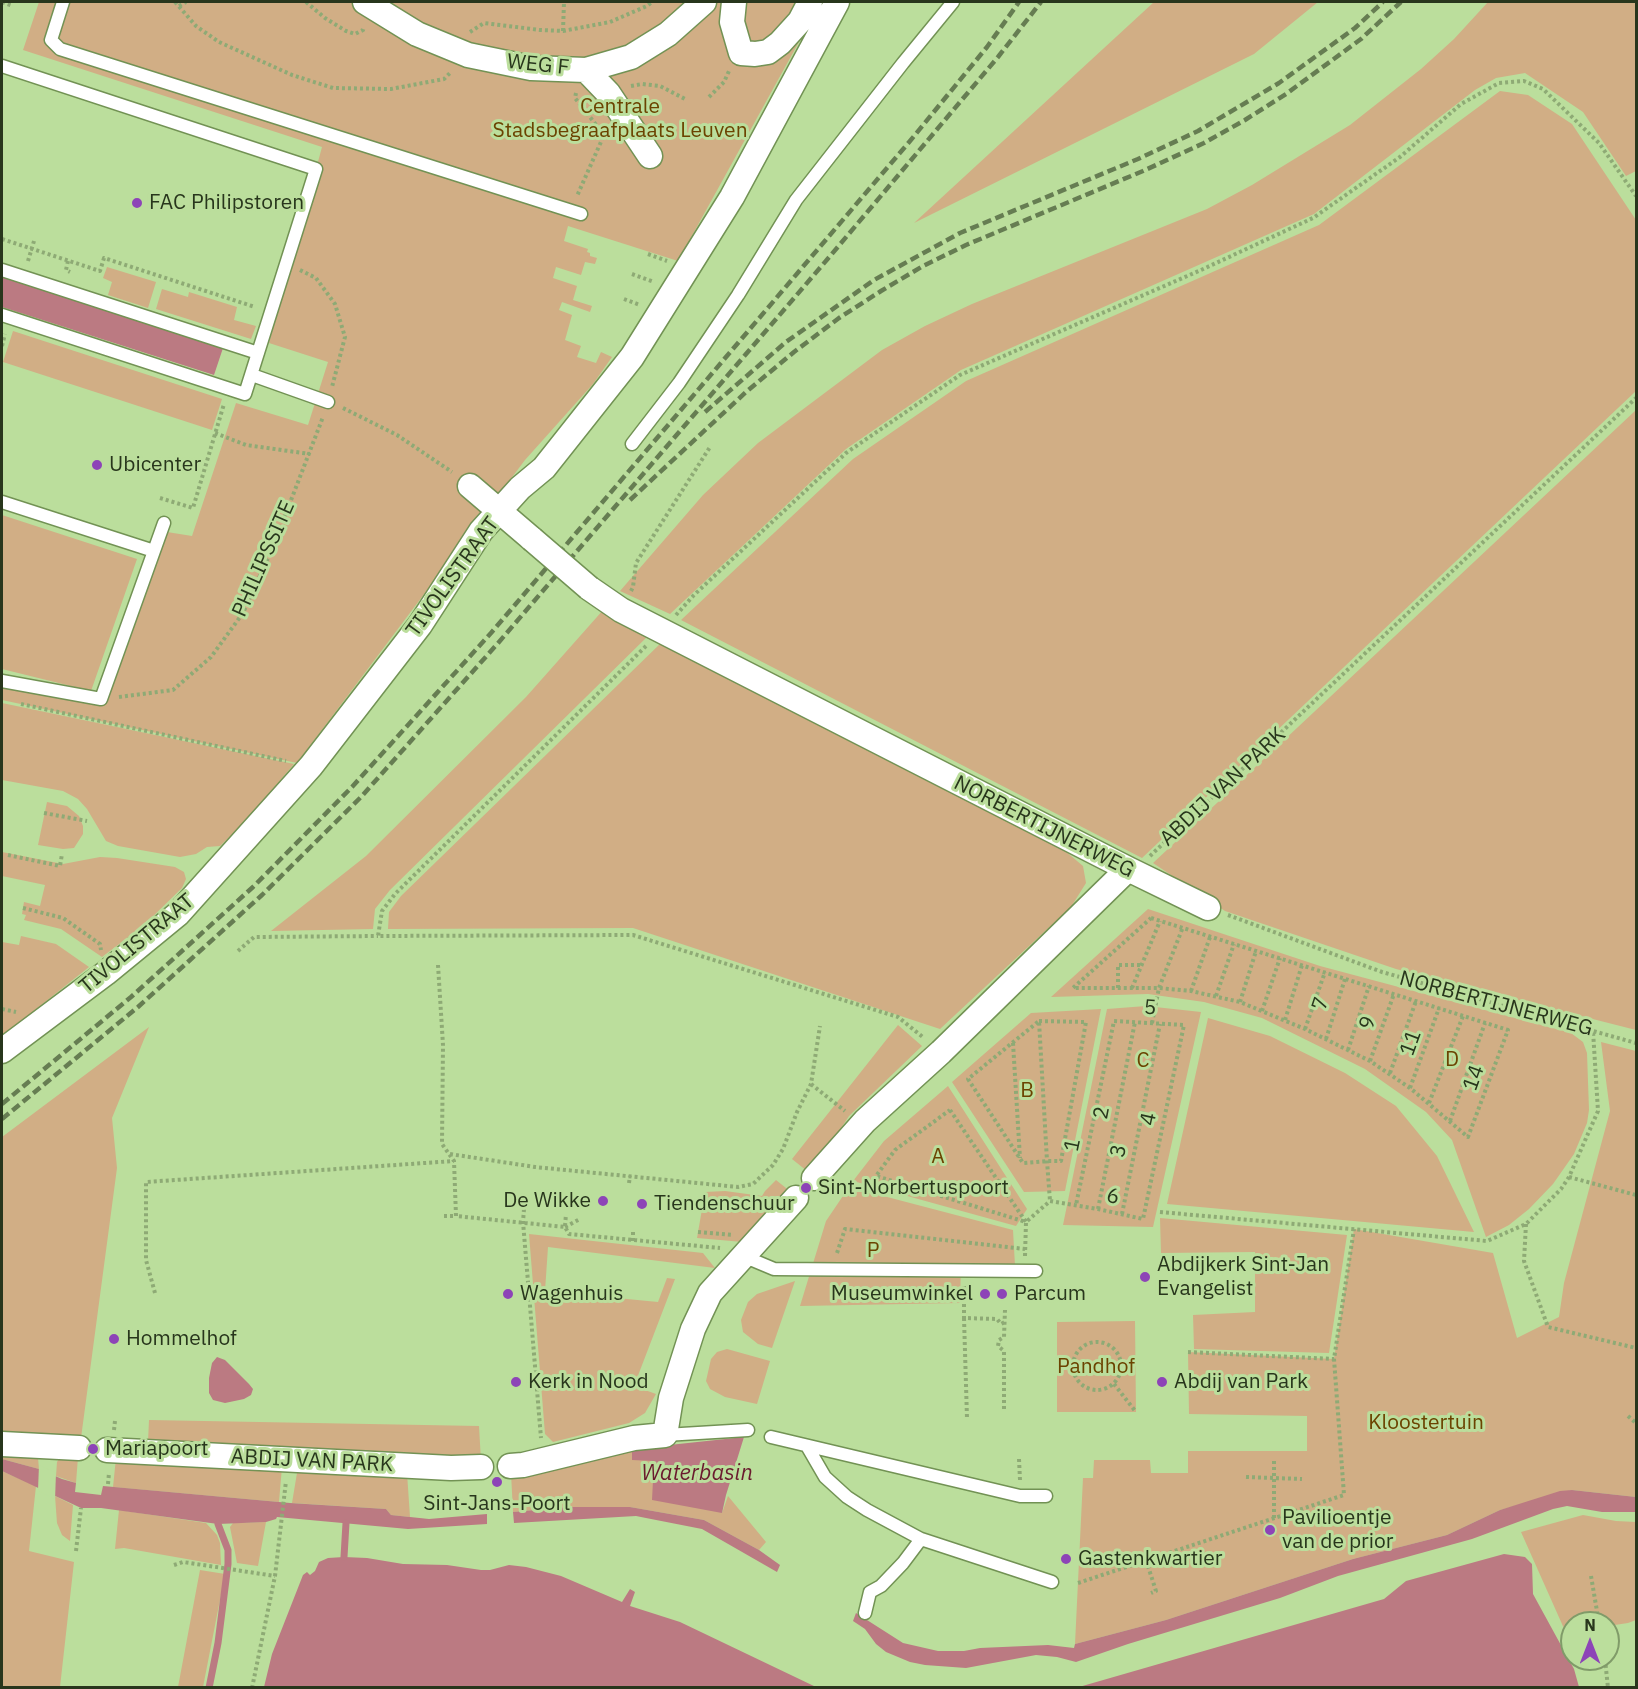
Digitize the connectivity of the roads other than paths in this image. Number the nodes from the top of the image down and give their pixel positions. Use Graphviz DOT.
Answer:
graph roads {
  1 [pos="63,2"];
  2 [pos="704,2"];
  3 [pos="734,2"];
  4 [pos="810,2"];
  5 [pos="837,2"];
  6 [pos="953,2"];
  7 [pos="368,4"];
  8 [pos="2,66"];
  9 [pos="582,70"];
  10 [pos="650,156"];
  11 [pos="576,212"];
  12 [pos="2,270"];
  13 [pos="2,315"];
  14 [pos="258,353"];
  15 [pos="252,375"];
  16 [pos="328,402"];
  17 [pos="632,444"];
  18 [pos="464,481"];
  19 [pos="2,502"];
  20 [pos="500,512"];
  21 [pos="164,523"];
  22 [pos="154,551"];
  23 [pos="2,681"];
  24 [pos="1128,870"];
  25 [pos="1200,905"];
  26 [pos="2,1051"];
  27 [pos="814,1178"];
  28 [pos="796,1198"];
  29 [pos="743,1256"];
  30 [pos="1030,1271"];
  31 [pos="748,1430"];
  32 [pos="665,1435"];
  33 [pos="771,1437"];
  34 [pos="2,1444"];
  35 [pos="807,1446"];
  36 [pos="79,1448"];
  37 [pos="107,1450"];
  38 [pos="510,1466"];
  39 [pos="481,1467"];
  40 [pos="1046,1496"];
  41 [pos="921,1539"];
  42 [pos="1052,1582"];
  43 [pos="865,1613"];
  1 -- 11 [label="lane"];
  2 -- 9 [label="street, WEG F"];
  3 -- 4 [label="street"];
  5 -- 20 [label="street, TIVOLISTRAAT"];
  6 -- 17 [label="lane"];
  7 -- 9 [label="street, WEG F"];
  8 -- 14 [label="lane"];
  9 -- 10 [label="street"];
  12 -- 14 [label="lane"];
  13 -- 15 [label="lane"];
  14 -- 15 [label="lane"];
  15 -- 16 [label="lane"];
  18 -- 20 [label="street, NORBERTIJNERWEG"];
  19 -- 22 [label="lane"];
  20 -- 24 [label="street, NORBERTIJNERWEG, bridge"];
  20 -- 26 [label="street, TIVOLISTRAAT"];
  21 -- 22 [label="lane"];
  22 -- 23 [label="lane"];
  24 -- 25 [label="street, NORBERTIJNERWEG"];
  24 -- 27 [label="street"];
  28 -- 29 [label="street"];
  29 -- 30 [label="lane"];
  29 -- 32 [label="street"];
  31 -- 32 [label="lane"];
  32 -- 38 [label="street"];
  33 -- 35 [label="lane"];
  34 -- 36 [label="street"];
  35 -- 40 [label="lane"];
  35 -- 41 [label="lane"];
  37 -- 39 [label="street, ABDIJ VAN PARK"];
  41 -- 42 [label="lane"];
  41 -- 43 [label="lane"];
}
